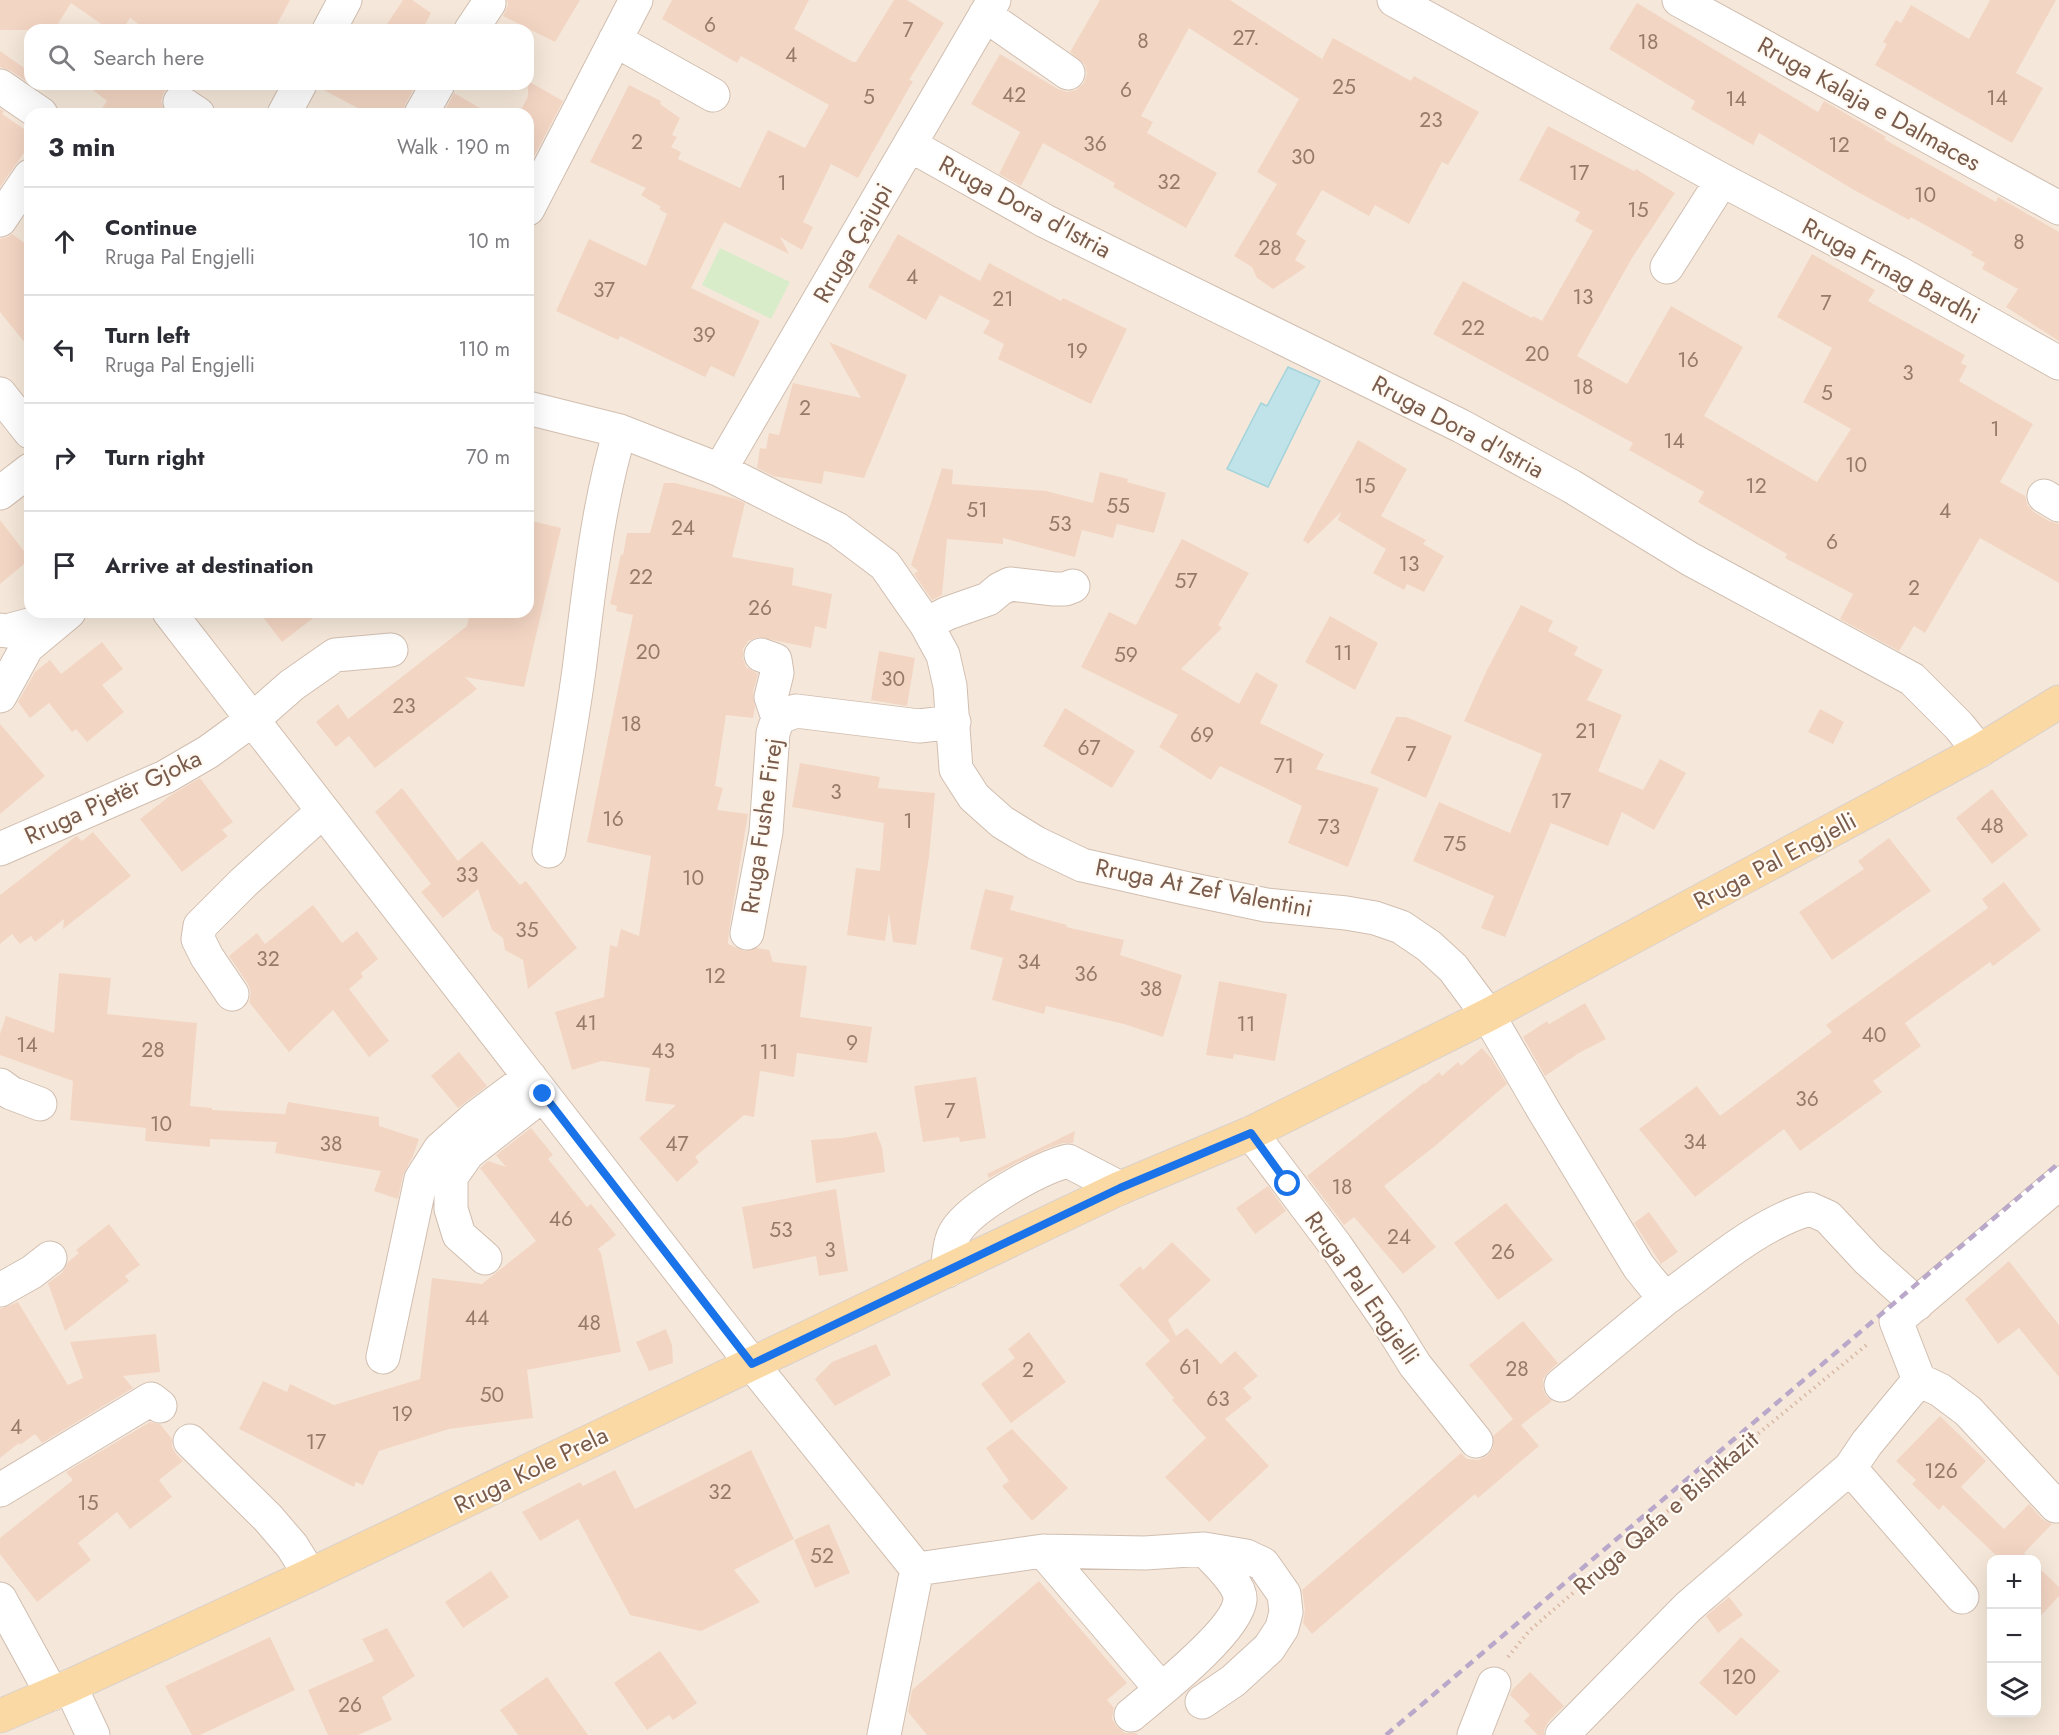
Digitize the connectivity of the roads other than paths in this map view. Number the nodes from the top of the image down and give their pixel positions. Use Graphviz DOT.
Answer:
graph roads {
  1 [pos="345,0"];
  2 [pos="636,0"];
  3 [pos="1394,0"];
  4 [pos="1679,0"];
  5 [pos="489,3"];
  6 [pos="989,8"];
  7 [pos="332,24"];
  8 [pos="475,24"];
  9 [pos="615,40"];
  10 [pos="1068,73"];
  11 [pos="0,86"];
  12 [pos="297,90"];
  13 [pos="435,90"];
  14 [pos="713,95"];
  15 [pos="31,108"];
  16 [pos="287,108"];
  17 [pos="424,108"];
  18 [pos="910,145"];
  19 [pos="1722,180"];
  20 [pos="24,185"];
  21 [pos="534,197"];
  22 [pos="2059,208"];
  23 [pos="0,220"];
  24 [pos="1667,267"];
  25 [pos="2059,363"];
  26 [pos="0,394"];
  27 [pos="534,410"];
  28 [pos="24,424"];
  29 [pos="620,431"];
  30 [pos="720,470"];
  31 [pos="24,475"];
  32 [pos="0,493"];
  33 [pos="1073,586"];
  34 [pos="52,618"];
  35 [pos="61,618"];
  36 [pos="174,618"];
  37 [pos="927,624"];
  38 [pos="0,630"];
  39 [pos="391,650"];
  40 [pos="761,655"];
  41 [pos="0,696"];
  42 [pos="2059,702"];
  43 [pos="778,717"];
  44 [pos="252,720"];
  45 [pos="954,723"];
  46 [pos="1979,751"];
  47 [pos="323,811"];
  48 [pos="0,849"];
  49 [pos="549,851"];
  50 [pos="747,933"];
  51 [pos="232,994"];
  52 [pos="1488,1015"];
  53 [pos="0,1085"];
  54 [pos="536,1085"];
  55 [pos="40,1104"];
  56 [pos="1251,1133"];
  57 [pos="2059,1183"];
  58 [pos="1120,1188"];
  59 [pos="50,1258"];
  60 [pos="485,1258"];
  61 [pos="947,1271"];
  62 [pos="0,1290"];
  63 [pos="1665,1299"];
  64 [pos="1907,1312"];
  65 [pos="383,1357"];
  66 [pos="752,1364"];
  67 [pos="1919,1380"];
  68 [pos="1561,1385"];
  69 [pos="145,1409"];
  70 [pos="190,1441"];
  71 [pos="1476,1441"];
  72 [pos="1850,1468"];
  73 [pos="0,1490"];
  74 [pos="2059,1502"];
  75 [pos="1204,1549"];
  76 [pos="1043,1551"];
  77 [pos="917,1569"];
  78 [pos="310,1575"];
  79 [pos="1962,1597"];
  80 [pos="0,1599"];
  81 [pos="1494,1684"];
  82 [pos="1161,1689"];
  83 [pos="61,1690"];
  84 [pos="1202,1702"];
  85 [pos="1131,1715"];
  86 [pos="0,1716"];
  87 [pos="93,1735"];
  88 [pos="884,1735"];
  89 [pos="1474,1735"];
  90 [pos="1562,1735"];
  1 -- 7 [label="street"];
  2 -- 9 [label="street"];
  3 -- 19 [label="street, Rruga Frnag Bardhi"];
  4 -- 22 [label="street, Rruga Kalaja e Dalmaces"];
  5 -- 8 [label="street"];
  6 -- 10 [label="street, Rruga Çajupi"];
  6 -- 18 [label="street, Rruga Çajupi"];
  9 -- 14 [label="street"];
  9 -- 21 [label="street"];
  11 -- 15 [label="street"];
  12 -- 16 [label="street"];
  13 -- 17 [label="street"];
  18 -- 30 [label="street, Rruga Çajupi"];
  18 -- 46 [label="street, Rruga Dora d'Istria"];
  19 -- 24 [label="street"];
  19 -- 25 [label="street, Rruga Frnag Bardhi"];
  20 -- 23 [label="street"];
  26 -- 28 [label="street"];
  27 -- 29 [label="street, Rruga At Zef Valentini"];
  29 -- 30 [label="street, Rruga At Zef Valentini"];
  29 -- 49 [label="street"];
  30 -- 37 [label="street, Rruga At Zef Valentini"];
  31 -- 32 [label="street"];
  33 -- 37 [label="street"];
  34 -- 38 [label="street"];
  35 -- 41 [label="street"];
  36 -- 44 [label="street"];
  37 -- 45 [label="street, Rruga At Zef Valentini"];
  39 -- 44 [label="street, Rruga Pjetër Gjoka"];
  40 -- 43 [label="street"];
  42 -- 46 [label="main road, Rruga Pal Engjelli"];
  43 -- 45 [label="street, Rruga Fushe Firej"];
  43 -- 50 [label="street, Rruga Fushe Firej"];
  44 -- 47 [label="street"];
  44 -- 48 [label="street, Rruga Pjetër Gjoka"];
  45 -- 52 [label="street, Rruga At Zef Valentini"];
  46 -- 52 [label="main road, Rruga Pal Engjelli"];
  47 -- 51 [label="street"];
  47 -- 54 [label="street"];
  52 -- 56 [label="main road, Rruga Pal Engjelli"];
  52 -- 63 [label="street"];
  53 -- 55 [label="street"];
  54 -- 60 [label="street"];
  54 -- 65 [label="street"];
  54 -- 66 [label="street"];
  56 -- 58 [label="main road, Rruga Pal Engjelli"];
  56 -- 71 [label="street, Rruga Pal Engjelli"];
  57 -- 64 [label="street"];
  58 -- 61 [label="main road, Rruga Pal Engjelli"];
  58 -- 61 [label="street"];
  59 -- 62 [label="street"];
  61 -- 66 [label="main road, Rruga Pal Engjelli"];
  63 -- 64 [label="street"];
  63 -- 68 [label="street"];
  64 -- 67 [label="street"];
  66 -- 77 [label="street"];
  66 -- 78 [label="main road, Rruga Kole Prela"];
  67 -- 72 [label="street"];
  67 -- 74 [label="street"];
  69 -- 73 [label="street"];
  70 -- 78 [label="street"];
  72 -- 79 [label="street"];
  72 -- 90 [label="street"];
  75 -- 76 [label="street"];
  75 -- 82 [label="street"];
  75 -- 84 [label="street"];
  76 -- 77 [label="street"];
  76 -- 82 [label="street"];
  77 -- 88 [label="street"];
  78 -- 83 [label="main road, Rruga Kole Prela"];
  80 -- 83 [label="street"];
  81 -- 89 [label="street"];
  82 -- 85 [label="street"];
  83 -- 86 [label="main road, Rruga Kole Prela"];
  83 -- 87 [label="street"];
}
